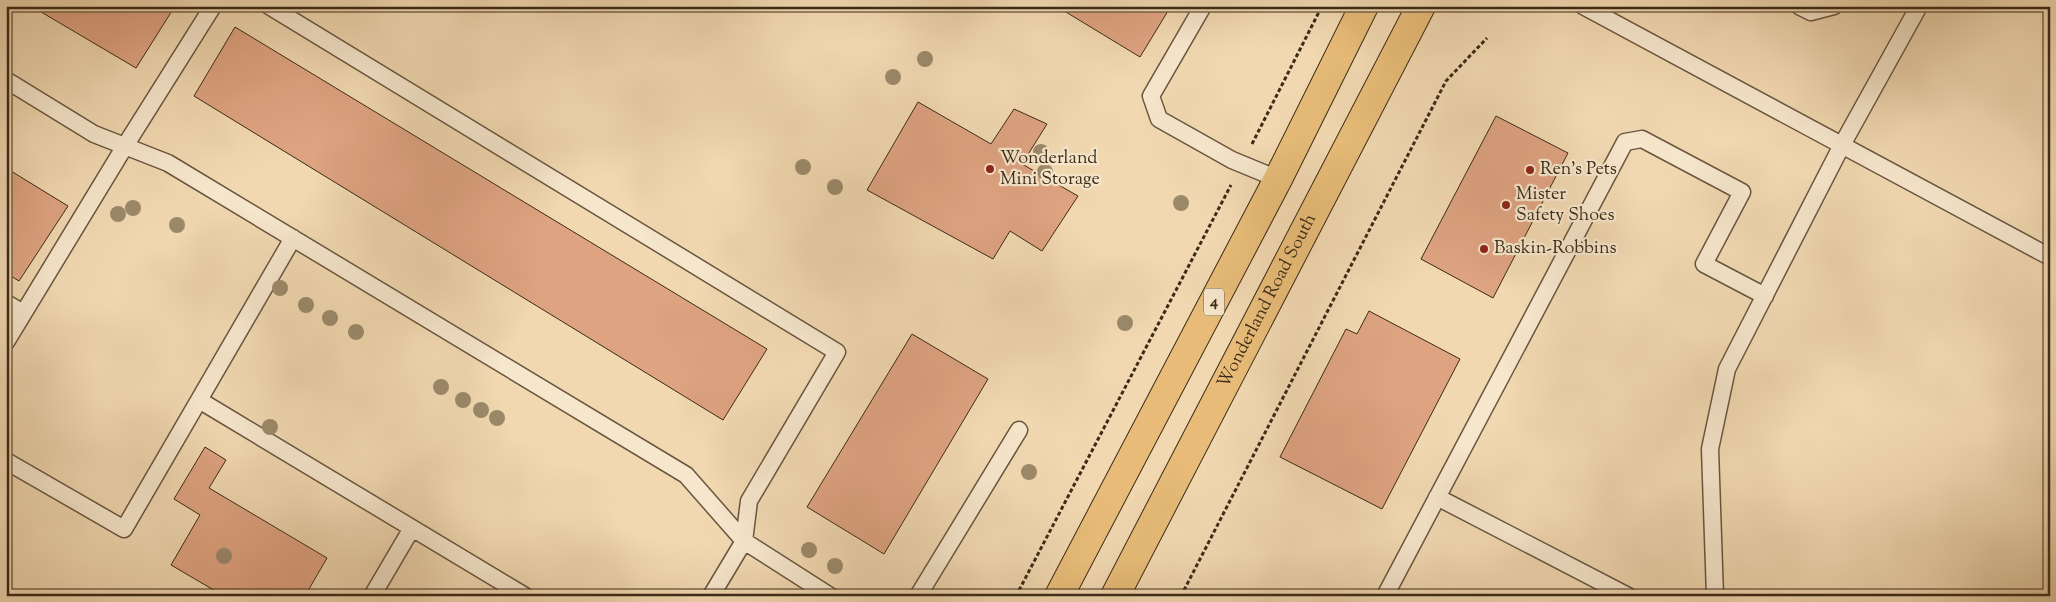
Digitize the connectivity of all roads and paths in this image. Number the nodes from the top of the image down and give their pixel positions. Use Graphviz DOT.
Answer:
graph roads {
  1 [pos="213,6"];
  2 [pos="269,6"];
  3 [pos="1203,6"];
  4 [pos="1322,6"];
  5 [pos="1364,6"];
  6 [pos="1421,6"];
  7 [pos="1583,6"];
  8 [pos="1800,6"];
  9 [pos="1834,6"];
  10 [pos="1919,6"];
  11 [pos="1487,38"];
  12 [pos="6,80"];
  13 [pos="1842,145"];
  14 [pos="125,146"];
  15 [pos="1241,164"];
  16 [pos="1278,179"];
  17 [pos="293,238"];
  18 [pos="2050,257"];
  19 [pos="1765,296"];
  20 [pos="6,303"];
  21 [pos="23,314"];
  22 [pos="6,342"];
  23 [pos="199,400"];
  24 [pos="1019,430"];
  25 [pos="6,460"];
  26 [pos="1437,497"];
  27 [pos="412,528"];
  28 [pos="744,541"];
  29 [pos="372,596"];
  30 [pos="525,596"];
  31 [pos="711,596"];
  32 [pos="830,596"];
  33 [pos="918,596"];
  34 [pos="1016,596"];
  35 [pos="1059,596"];
  36 [pos="1114,596"];
  37 [pos="1181,596"];
  38 [pos="1386,596"];
  39 [pos="1628,596"];
  40 [pos="1715,596"];
  1 -- 14 [label="lane"];
  2 -- 28 [label="lane"];
  3 -- 15 [label="lane"];
  4 -- 15 [label="path"];
  5 -- 16 [label="main road, 4"];
  6 -- 36 [label="main road, Wonderland Road South"];
  7 -- 13 [label="lane"];
  8 -- 9 [label="lane"];
  10 -- 13 [label="lane"];
  11 -- 37 [label="path"];
  12 -- 14 [label="lane"];
  13 -- 18 [label="lane"];
  13 -- 19 [label="lane"];
  14 -- 17 [label="lane"];
  14 -- 21 [label="lane"];
  15 -- 16 [label="lane"];
  15 -- 34 [label="path"];
  16 -- 35 [label="main road, 4"];
  17 -- 23 [label="lane"];
  17 -- 28 [label="lane"];
  19 -- 26 [label="lane"];
  19 -- 40 [label="lane"];
  20 -- 21 [label="lane"];
  21 -- 22 [label="lane"];
  23 -- 25 [label="lane"];
  23 -- 27 [label="lane"];
  24 -- 33 [label="lane"];
  26 -- 38 [label="lane"];
  26 -- 39 [label="lane"];
  27 -- 29 [label="lane"];
  27 -- 30 [label="lane"];
  28 -- 31 [label="lane"];
  28 -- 32 [label="lane"];
}
